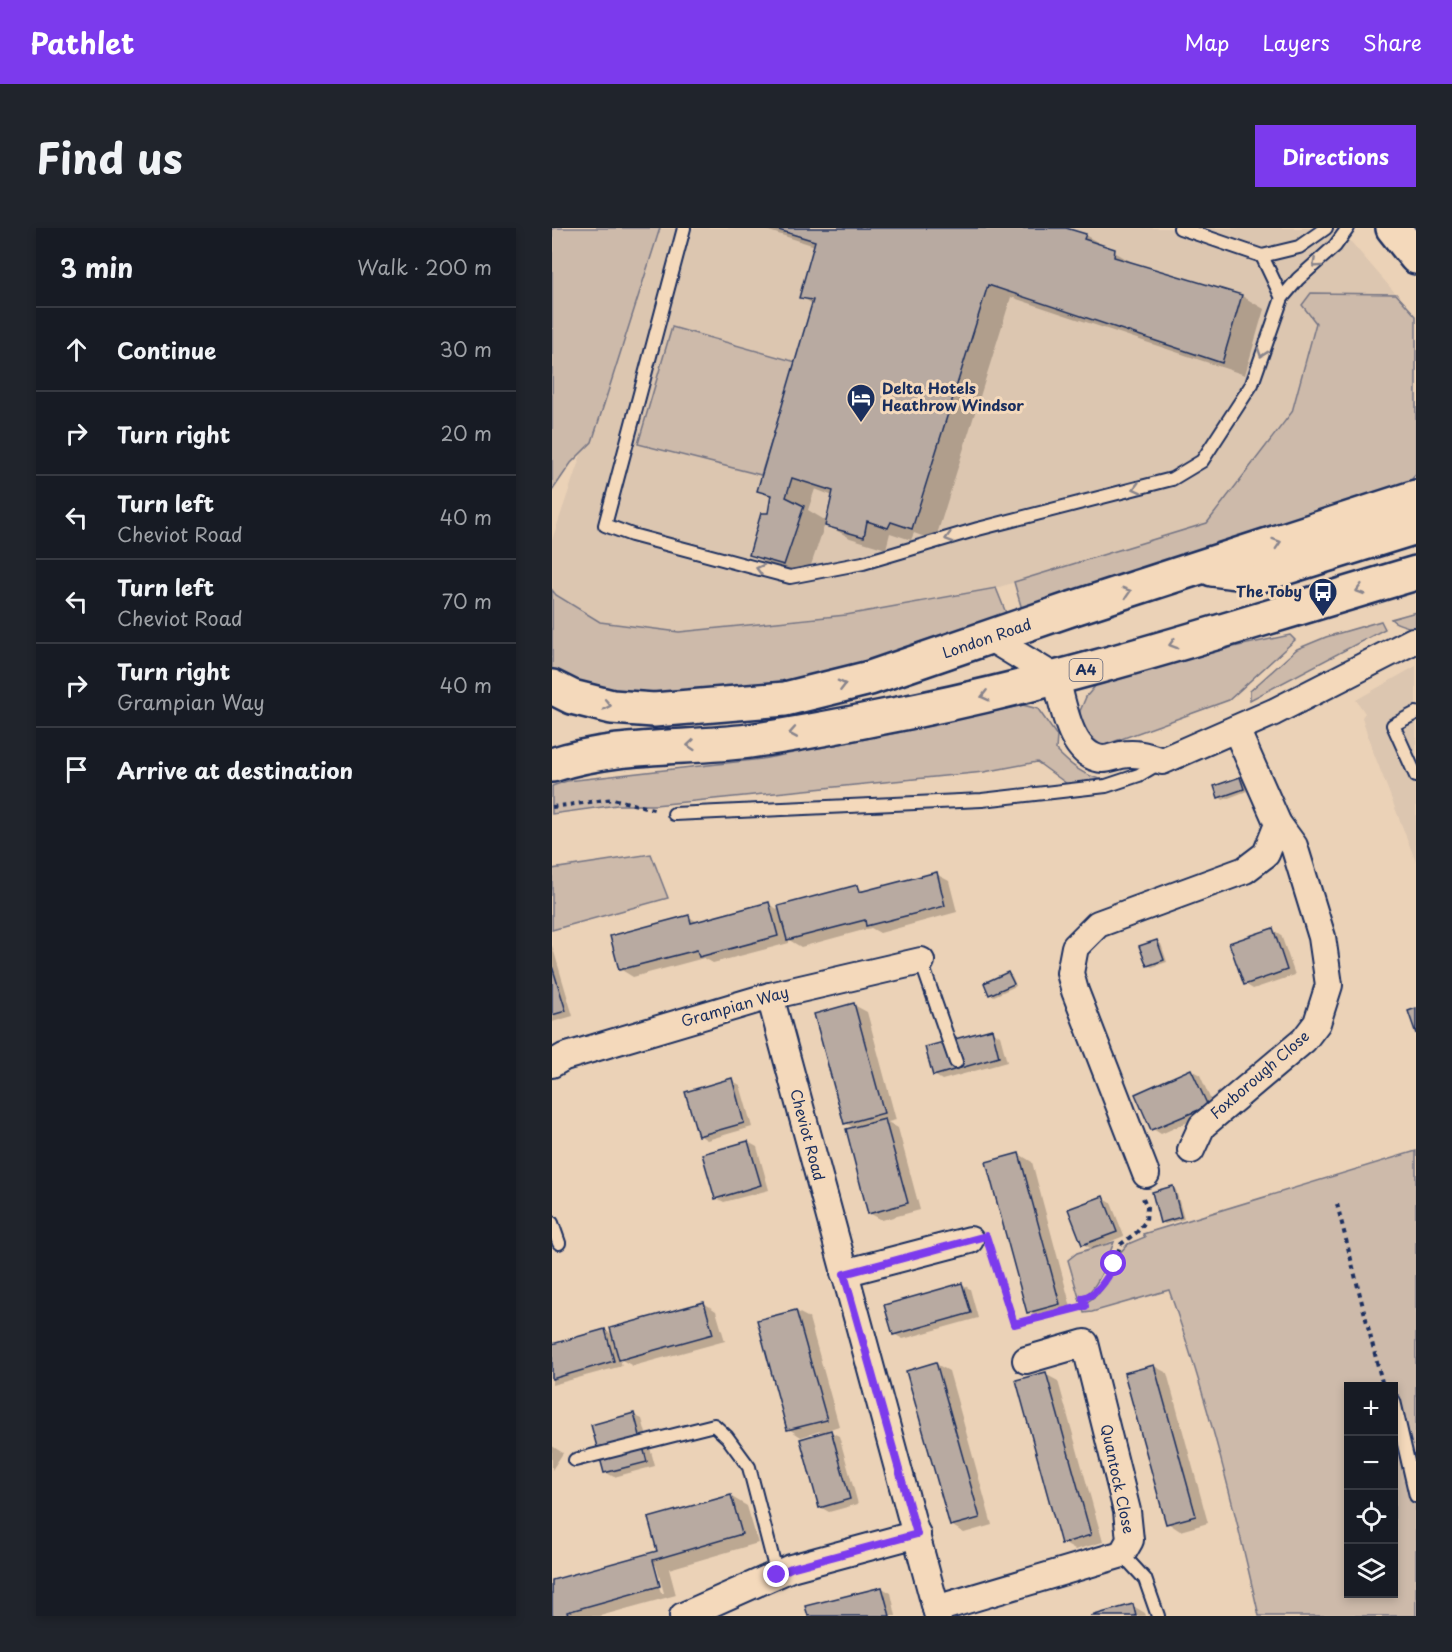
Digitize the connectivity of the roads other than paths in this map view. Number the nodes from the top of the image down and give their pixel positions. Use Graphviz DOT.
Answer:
graph roads {
  1 [pos="684,228"];
  2 [pos="1180,228"];
  3 [pos="1326,228"];
  4 [pos="1348,228"];
  5 [pos="1393,228"];
  6 [pos="1262,256"];
  7 [pos="1416,257"];
  8 [pos="1282,298"];
  9 [pos="1416,497"];
  10 [pos="1416,526"];
  11 [pos="1202,568"];
  12 [pos="1416,573"];
  13 [pos="990,638"];
  14 [pos="1415,643"];
  15 [pos="1056,678"];
  16 [pos="552,687"];
  17 [pos="1416,713"];
  18 [pos="1236,729"];
  19 [pos="1162,761"];
  20 [pos="552,765"];
  21 [pos="1416,776"];
  22 [pos="674,814"];
  23 [pos="1278,824"];
  24 [pos="921,961"];
  25 [pos="770,996"];
  26 [pos="956,1062"];
  27 [pos="552,1065"];
  28 [pos="1191,1150"];
  29 [pos="1146,1174"];
  30 [pos="552,1223"];
  31 [pos="970,1240"];
  32 [pos="559,1243"];
  33 [pos="844,1274"];
  34 [pos="1026,1360"];
  35 [pos="1398,1418"];
  36 [pos="574,1460"];
  37 [pos="1416,1496"];
  38 [pos="917,1534"];
  39 [pos="1122,1554"];
  40 [pos="777,1575"];
  41 [pos="937,1612"];
  42 [pos="683,1616"];
  43 [pos="1158,1616"];
  8 -- 1 [label="lane, one-way"];
  2 -- 6 [label="lane"];
  3 -- 6 [label="lane"];
  4 -- 8 [label="lane, one-way"];
  5 -- 7 [label="main road"];
  6 -- 8 [label="lane"];
  11 -- 9 [label="main road, one-way"];
  10 -- 11 [label="main road, London Road"];
  13 -- 11 [label="main road, London Road, one-way"];
  12 -- 15 [label="main road, A4, one-way"];
  13 -- 15 [label="street"];
  16 -- 13 [label="main road, London Road, one-way"];
  14 -- 18 [label="street"];
  15 -- 19 [label="street"];
  15 -- 20 [label="main road, A4, one-way"];
  17 -- 21 [label="lane"];
  18 -- 19 [label="street"];
  18 -- 23 [label="street, Foxborough Close"];
  19 -- 22 [label="lane"];
  23 -- 28 [label="street, Foxborough Close"];
  23 -- 29 [label="street"];
  24 -- 25 [label="street, Grampian Way"];
  24 -- 26 [label="lane"];
  25 -- 27 [label="street, Grampian Way"];
  25 -- 33 [label="street, Cheviot Road"];
  30 -- 32 [label="lane"];
  31 -- 33 [label="street"];
  33 -- 38 [label="street, Cheviot Road"];
  34 -- 39 [label="street, Quantock Close"];
  35 -- 37 [label="lane"];
  36 -- 40 [label="lane"];
  38 -- 40 [label="street"];
  38 -- 41 [label="street, Cheviot Road"];
  39 -- 41 [label="street, Quantock Close"];
  39 -- 43 [label="lane"];
  40 -- 42 [label="street"];
}
